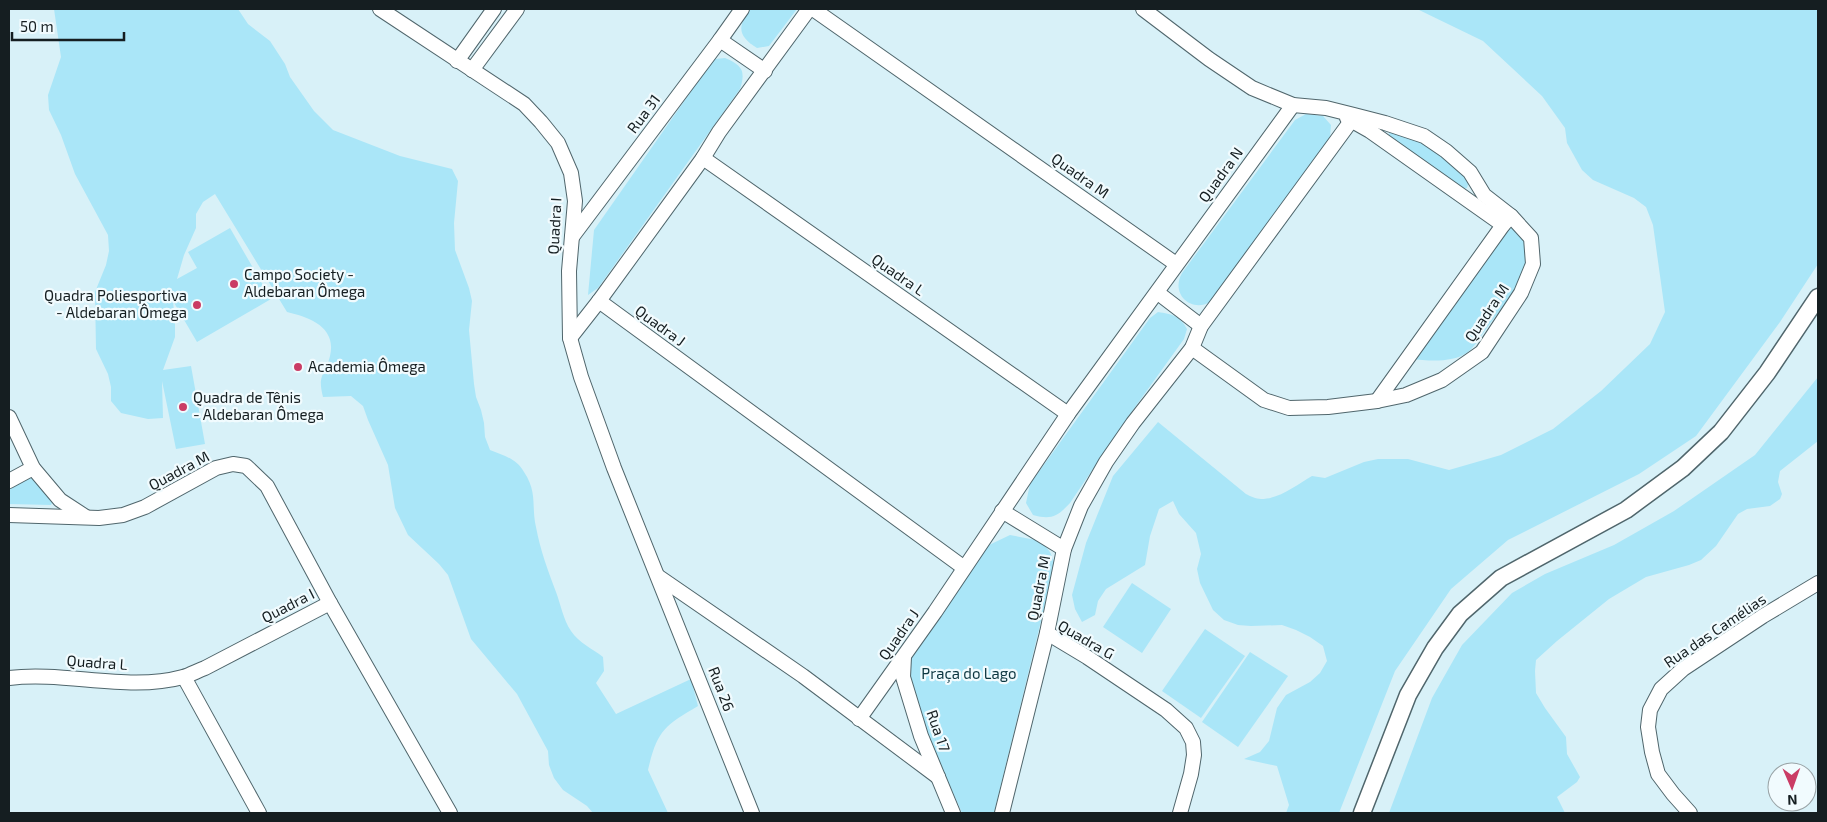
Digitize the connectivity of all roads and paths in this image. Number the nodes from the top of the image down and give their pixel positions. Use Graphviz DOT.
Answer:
graph roads {
  1 [pos="380,9"];
  2 [pos="494,9"];
  3 [pos="517,9"];
  4 [pos="742,9"];
  5 [pos="809,9"];
  6 [pos="813,9"];
  7 [pos="1143,9"];
  8 [pos="720,40"];
  9 [pos="457,62"];
  10 [pos="472,70"];
  11 [pos="765,71"];
  12 [pos="1293,105"];
  13 [pos="1326,108"];
  14 [pos="1351,121"];
  15 [pos="704,158"];
  16 [pos="1507,220"];
  17 [pos="572,238"];
  18 [pos="1176,264"];
  19 [pos="1158,293"];
  20 [pos="1818,297"];
  21 [pos="599,301"];
  22 [pos="1201,326"];
  23 [pos="570,338"];
  24 [pos="1192,348"];
  25 [pos="1376,401"];
  26 [pos="1068,414"];
  27 [pos="9,417"];
  28 [pos="33,468"];
  29 [pos="9,481"];
  30 [pos="1002,511"];
  31 [pos="9,515"];
  32 [pos="87,518"];
  33 [pos="1064,549"];
  34 [pos="963,567"];
  35 [pos="659,577"];
  36 [pos="1817,586"];
  37 [pos="330,603"];
  38 [pos="1047,633"];
  39 [pos="904,656"];
  40 [pos="184,677"];
  41 [pos="9,678"];
  42 [pos="860,719"];
  43 [pos="938,777"];
  44 [pos="258,813"];
  45 [pos="450,813"];
  46 [pos="752,813"];
  47 [pos="953,813"];
  48 [pos="1002,813"];
  49 [pos="1180,813"];
  50 [pos="1362,813"];
  51 [pos="1690,813"];
  1 -- 9 [label="street, Quadra I"];
  2 -- 9 [label="street"];
  3 -- 10 [label="street"];
  4 -- 8 [label="street, Rua 31"];
  5 -- 11 [label="street"];
  6 -- 18 [label="street, Quadra M"];
  7 -- 12 [label="street, Quadra M"];
  8 -- 11 [label="street"];
  8 -- 17 [label="street, Rua 31"];
  9 -- 10 [label="street, Quadra I"];
  10 -- 17 [label="street, Quadra I"];
  11 -- 15 [label="street"];
  12 -- 13 [label="street, Quadra M"];
  12 -- 18 [label="street, Quadra N"];
  13 -- 14 [label="street, Quadra M"];
  13 -- 16 [label="street, Quadra M"];
  14 -- 16 [label="street, Quadra M"];
  14 -- 22 [label="street, Quadra M"];
  15 -- 21 [label="street"];
  15 -- 26 [label="street, Quadra L"];
  16 -- 25 [label="street"];
  16 -- 25 [label="street, Quadra M"];
  17 -- 23 [label="street, Quadra I"];
  18 -- 19 [label="street"];
  19 -- 22 [label="street"];
  19 -- 26 [label="street"];
  20 -- 50 [label="street"];
  21 -- 23 [label="street"];
  21 -- 34 [label="street, Quadra J"];
  22 -- 24 [label="street, Quadra M"];
  23 -- 35 [label="street"];
  24 -- 25 [label="street, Quadra M"];
  24 -- 33 [label="street, Quadra M"];
  26 -- 30 [label="street"];
  27 -- 28 [label="street"];
  28 -- 29 [label="street"];
  28 -- 32 [label="street"];
  30 -- 33 [label="street"];
  30 -- 34 [label="street"];
  31 -- 32 [label="street, Quadra M"];
  32 -- 37 [label="street, Quadra M"];
  33 -- 38 [label="street, Quadra M"];
  34 -- 39 [label="street, Quadra J"];
  35 -- 42 [label="street"];
  35 -- 46 [label="street, Rua 26"];
  36 -- 51 [label="street, Rua das Camélias"];
  37 -- 40 [label="street, Quadra I"];
  37 -- 45 [label="street, Quadra I"];
  38 -- 48 [label="street, Quadra G"];
  38 -- 49 [label="street, Quadra G"];
  39 -- 42 [label="street, Quadra J"];
  39 -- 43 [label="street, Rua 17"];
  40 -- 41 [label="street, Quadra L"];
  40 -- 44 [label="street"];
  42 -- 43 [label="street"];
  43 -- 47 [label="street, Rua 17"];
}
